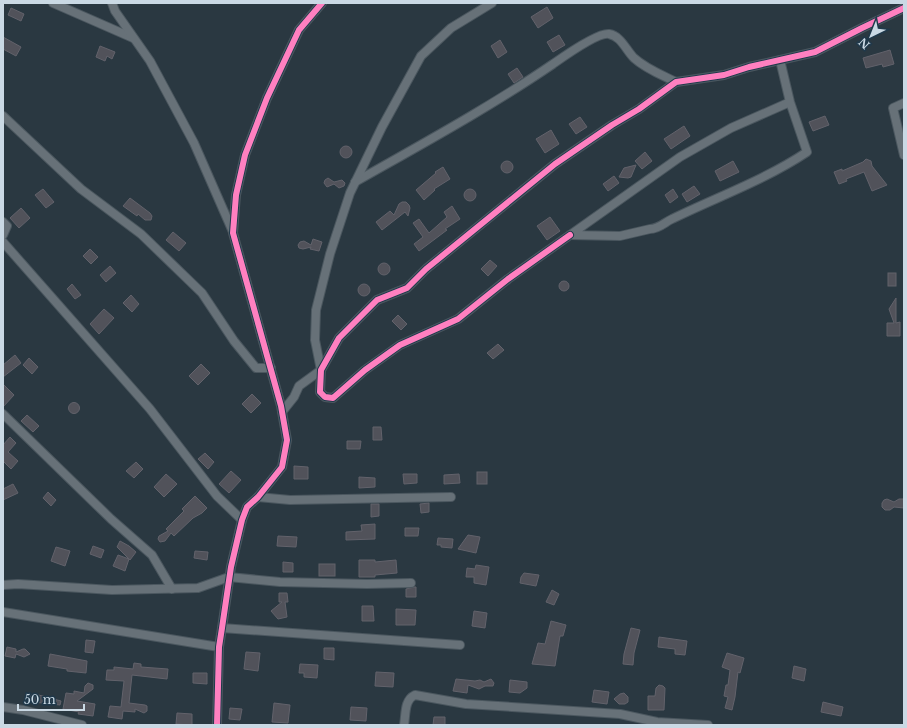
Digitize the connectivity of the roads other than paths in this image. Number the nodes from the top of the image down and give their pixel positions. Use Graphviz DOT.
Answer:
graph roads {
  1 [pos="53,3"];
  2 [pos="112,3"];
  3 [pos="322,3"];
  4 [pos="492,3"];
  5 [pos="904,8"];
  6 [pos="134,38"];
  7 [pos="780,60"];
  8 [pos="676,82"];
  9 [pos="790,102"];
  10 [pos="904,103"];
  11 [pos="3,116"];
  12 [pos="904,155"];
  13 [pos="356,182"];
  14 [pos="3,222"];
  15 [pos="233,233"];
  16 [pos="3,235"];
  17 [pos="570,235"];
  18 [pos="3,242"];
  19 [pos="271,368"];
  20 [pos="321,370"];
  21 [pos="282,412"];
  22 [pos="3,414"];
  23 [pos="258,497"];
  24 [pos="451,497"];
  25 [pos="242,520"];
  26 [pos="229,577"];
  27 [pos="3,579"];
  28 [pos="411,583"];
  29 [pos="18,584"];
  30 [pos="3,585"];
  31 [pos="172,589"];
  32 [pos="3,612"];
  33 [pos="222,628"];
  34 [pos="460,645"];
  35 [pos="219,647"];
  36 [pos="3,707"];
  37 [pos="82,725"];
  38 [pos="217,725"];
  39 [pos="404,725"];
  40 [pos="708,725"];
  1 -- 6 [label="street"];
  2 -- 6 [label="street"];
  3 -- 15 [label="street"];
  4 -- 13 [label="street"];
  5 -- 7 [label="street"];
  6 -- 15 [label="street"];
  7 -- 8 [label="street"];
  7 -- 9 [label="street"];
  8 -- 13 [label="street"];
  8 -- 20 [label="street"];
  9 -- 17 [label="street"];
  9 -- 17 [label="street"];
  10 -- 12 [label="street"];
  11 -- 19 [label="street"];
  13 -- 20 [label="street"];
  14 -- 16 [label="street"];
  15 -- 19 [label="street"];
  17 -- 20 [label="street"];
  18 -- 25 [label="street"];
  19 -- 21 [label="street"];
  20 -- 21 [label="street"];
  21 -- 23 [label="street"];
  22 -- 31 [label="street"];
  23 -- 24 [label="street"];
  23 -- 25 [label="street"];
  25 -- 26 [label="street"];
  26 -- 28 [label="street"];
  26 -- 31 [label="street"];
  26 -- 33 [label="street"];
  27 -- 29 [label="street"];
  29 -- 30 [label="street"];
  29 -- 31 [label="street"];
  32 -- 35 [label="street"];
  33 -- 34 [label="street"];
  33 -- 35 [label="street"];
  35 -- 38 [label="street"];
  36 -- 37 [label="street"];
  39 -- 40 [label="street"];
}
